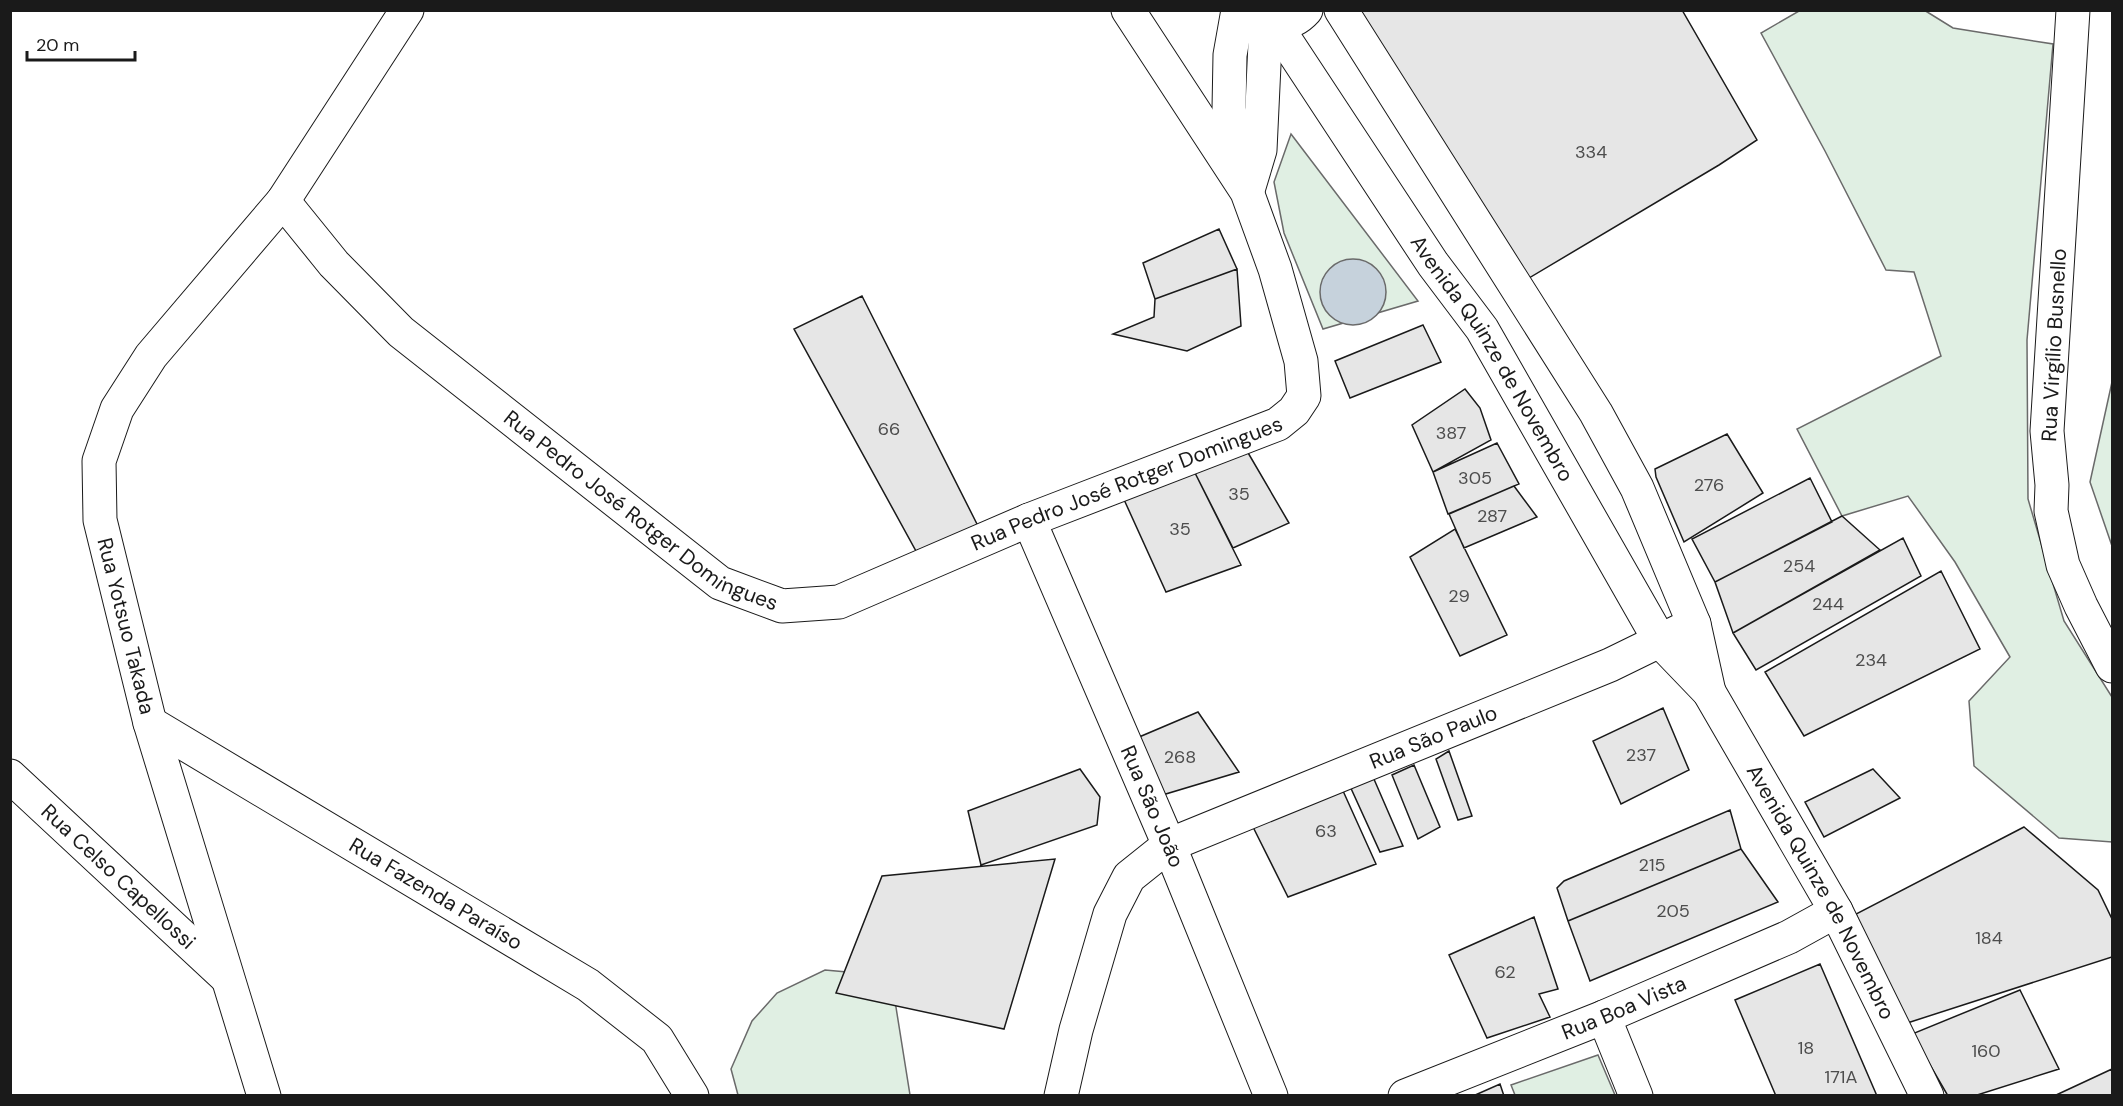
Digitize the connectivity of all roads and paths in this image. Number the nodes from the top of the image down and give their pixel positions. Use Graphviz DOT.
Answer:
graph roads {
  1 [pos="1128,10"];
  2 [pos="1306,10"];
  3 [pos="1341,10"];
  4 [pos="2073,10"];
  5 [pos="400,14"];
  6 [pos="1257,17"];
  7 [pos="1247,192"];
  8 [pos="283,201"];
  9 [pos="1029,519"];
  10 [pos="1694,624"];
  11 [pos="1660,641"];
  12 [pos="2112,666"];
  13 [pos="1709,692"];
  14 [pos="150,723"];
  15 [pos="10,776"];
  16 [pos="1169,845"];
  17 [pos="1836,911"];
  18 [pos="226,977"];
  19 [pos="1604,1017"];
  20 [pos="264,1095"];
  21 [pos="692,1095"];
  22 [pos="1061,1095"];
  23 [pos="1271,1095"];
  24 [pos="1405,1095"];
  25 [pos="1636,1095"];
  26 [pos="1927,1095"];
  1 -- 7 [label="street"];
  2 -- 6 [label="street"];
  3 -- 10 [label="street, Avenida Quinze de Novembro"];
  4 -- 12 [label="street, Rua Virgílio Busnello"];
  5 -- 8 [label="street"];
  6 -- 7 [label="street"];
  6 -- 11 [label="street, Avenida Quinze de Novembro"];
  7 -- 9 [label="street, Rua Pedro José Rotger Domingues"];
  8 -- 9 [label="street, Rua Pedro José Rotger Domingues"];
  8 -- 14 [label="street, Rua Yotsuo Takada"];
  9 -- 16 [label="street, Rua São João"];
  10 -- 11 [label="street, Rua São Paulo"];
  10 -- 13 [label="street, Avenida Quinze de Novembro"];
  11 -- 13 [label="street, Avenida Quinze de Novembro"];
  11 -- 16 [label="street, Rua São Paulo"];
  13 -- 17 [label="street, Avenida Quinze de Novembro"];
  14 -- 18 [label="street, Rua Yotsuo Takada"];
  14 -- 21 [label="street, Rua Fazenda Paraíso"];
  15 -- 18 [label="street, Rua Celso Capellossi"];
  16 -- 22 [label="street, Rua São Paulo"];
  16 -- 23 [label="street, Rua São João"];
  17 -- 19 [label="street, Rua Boa Vista"];
  17 -- 26 [label="street, Avenida Quinze de Novembro"];
  18 -- 20 [label="street, Rua Yotsuo Takada"];
  19 -- 24 [label="street, Rua Boa Vista"];
  19 -- 25 [label="street"];
}
